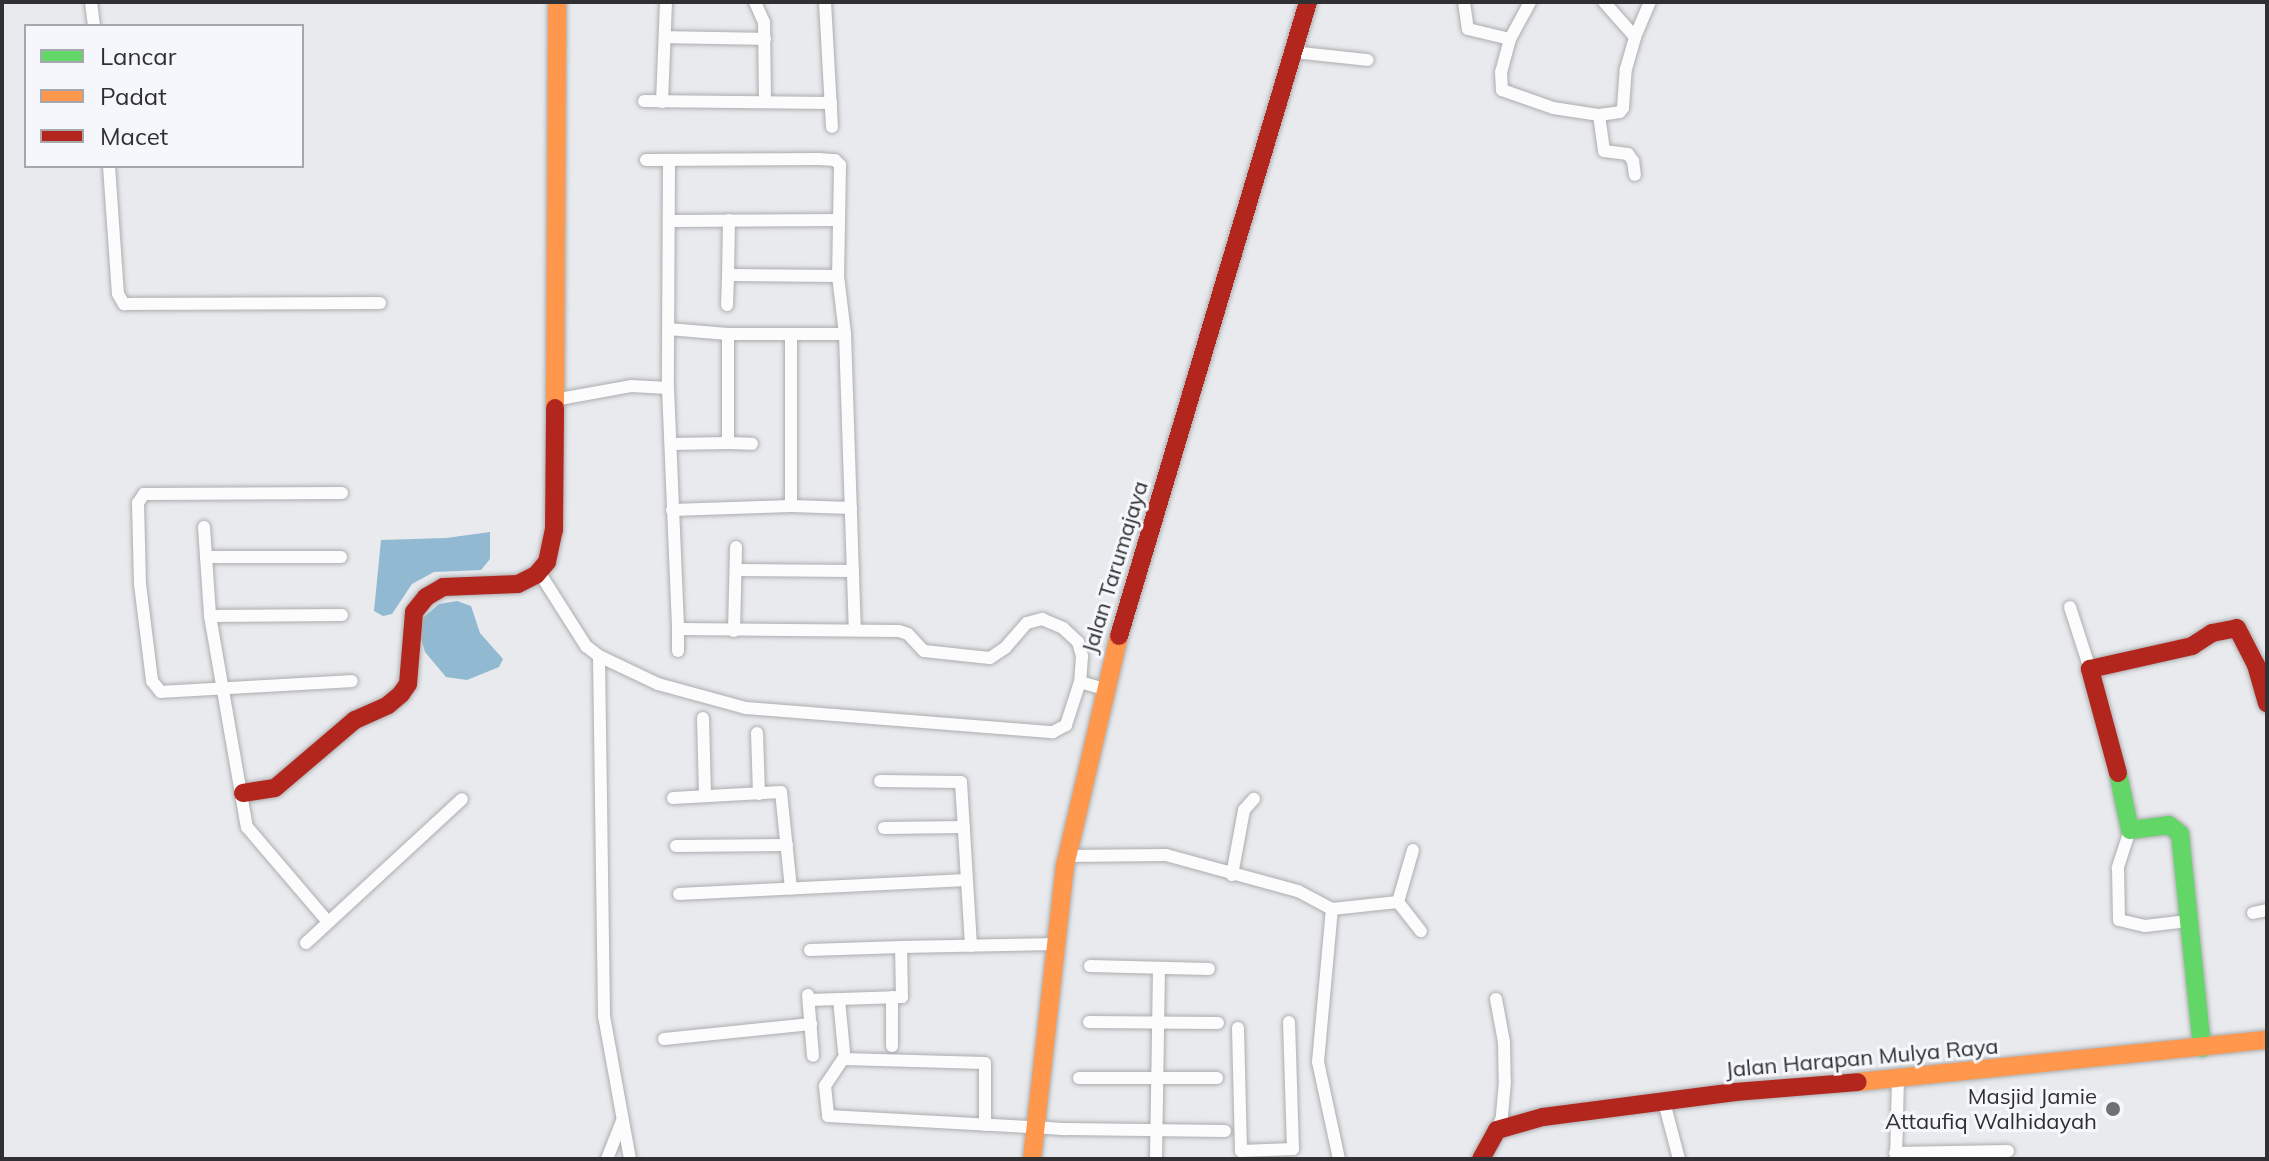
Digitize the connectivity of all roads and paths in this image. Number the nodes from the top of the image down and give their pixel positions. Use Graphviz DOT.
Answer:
graph roads {
  1 [pos="91,2"];
  2 [pos="557,2"];
  3 [pos="666,2"];
  4 [pos="755,2"];
  5 [pos="825,2"];
  6 [pos="1308,2"];
  7 [pos="1464,2"];
  8 [pos="1530,2"];
  9 [pos="1604,2"];
  10 [pos="1650,2"];
  11 [pos="94,24"];
  12 [pos="665,37"];
  13 [pos="1635,37"];
  14 [pos="765,39"];
  15 [pos="1510,39"];
  16 [pos="1293,52"];
  17 [pos="1368,60"];
  18 [pos="765,100"];
  19 [pos="644,101"];
  20 [pos="662,102"];
  21 [pos="831,103"];
  22 [pos="1599,115"];
  23 [pos="832,127"];
  24 [pos="646,160"];
  25 [pos="669,161"];
  26 [pos="109,168"];
  27 [pos="1635,175"];
  28 [pos="729,220"];
  29 [pos="839,220"];
  30 [pos="669,221"];
  31 [pos="728,275"];
  32 [pos="838,276"];
  33 [pos="380,303"];
  34 [pos="727,305"];
  35 [pos="668,329"];
  36 [pos="728,334"];
  37 [pos="845,334"];
  38 [pos="791,335"];
  39 [pos="668,388"];
  40 [pos="554,400"];
  41 [pos="728,443"];
  42 [pos="671,444"];
  43 [pos="752,444"];
  44 [pos="342,493"];
  45 [pos="791,506"];
  46 [pos="851,508"];
  47 [pos="672,510"];
  48 [pos="204,527"];
  49 [pos="736,547"];
  50 [pos="206,557"];
  51 [pos="341,557"];
  52 [pos="737,570"];
  53 [pos="853,571"];
  54 [pos="539,572"];
  55 [pos="2070,607"];
  56 [pos="342,615"];
  57 [pos="210,616"];
  58 [pos="678,629"];
  59 [pos="855,630"];
  60 [pos="734,631"];
  61 [pos="678,651"];
  62 [pos="599,656"];
  63 [pos="2261,663"];
  64 [pos="2090,669"];
  65 [pos="352,681"];
  66 [pos="1080,682"];
  67 [pos="224,687"];
  68 [pos="1104,689"];
  69 [pos="2267,703"];
  70 [pos="703,718"];
  71 [pos="757,733"];
  72 [pos="880,781"];
  73 [pos="243,793"];
  74 [pos="759,794"];
  75 [pos="705,796"];
  76 [pos="673,798"];
  77 [pos="462,799"];
  78 [pos="1254,799"];
  79 [pos="964,827"];
  80 [pos="884,828"];
  81 [pos="2130,830"];
  82 [pos="787,845"];
  83 [pos="676,846"];
  84 [pos="1413,850"];
  85 [pos="1067,856"];
  86 [pos="1232,875"];
  87 [pos="966,880"];
  88 [pos="791,888"];
  89 [pos="679,894"];
  90 [pos="1398,902"];
  91 [pos="1332,909"];
  92 [pos="2267,910"];
  93 [pos="2253,913"];
  94 [pos="2188,921"];
  95 [pos="328,922"];
  96 [pos="1421,931"];
  97 [pos="306,943"];
  98 [pos="1057,944"];
  99 [pos="971,946"];
  100 [pos="901,947"];
  101 [pos="810,950"];
  102 [pos="1090,966"];
  103 [pos="1159,968"];
  104 [pos="1209,969"];
  105 [pos="892,997"];
  106 [pos="839,999"];
  107 [pos="1496,999"];
  108 [pos="1089,1022"];
  109 [pos="1157,1022"];
  110 [pos="1289,1022"];
  111 [pos="1218,1023"];
  112 [pos="811,1024"];
  113 [pos="1238,1028"];
  114 [pos="664,1039"];
  115 [pos="2267,1040"];
  116 [pos="892,1046"];
  117 [pos="2202,1048"];
  118 [pos="844,1052"];
  119 [pos="813,1056"];
  120 [pos="1158,1076"];
  121 [pos="1079,1078"];
  122 [pos="1217,1078"];
  123 [pos="1898,1079"];
  124 [pos="1664,1102"];
  125 [pos="623,1121"];
  126 [pos="985,1125"];
  127 [pos="1034,1127"];
  128 [pos="1158,1130"];
  129 [pos="1497,1130"];
  130 [pos="1225,1131"];
  131 [pos="2008,1151"];
  132 [pos="1258,1155"];
  133 [pos="1896,1156"];
  134 [pos="607,1159"];
  135 [pos="630,1159"];
  136 [pos="1032,1159"];
  137 [pos="1156,1159"];
  138 [pos="1339,1159"];
  139 [pos="1481,1159"];
  140 [pos="1679,1159"];
  1 -- 11 [label="street"];
  2 -- 40 [label="street"];
  3 -- 12 [label="street"];
  4 -- 14 [label="street"];
  5 -- 21 [label="street"];
  6 -- 16 [label="street, Jalan Tarumajaya"];
  7 -- 15 [label="street"];
  8 -- 15 [label="street"];
  9 -- 13 [label="street"];
  10 -- 13 [label="street"];
  12 -- 14 [label="street"];
  12 -- 20 [label="street"];
  13 -- 22 [label="street"];
  14 -- 18 [label="street"];
  15 -- 22 [label="street"];
  16 -- 17 [label="street"];
  16 -- 68 [label="street, Jalan Tarumajaya"];
  18 -- 20 [label="street"];
  18 -- 21 [label="street"];
  19 -- 20 [label="street"];
  21 -- 23 [label="street"];
  22 -- 27 [label="street"];
  24 -- 25 [label="street"];
  25 -- 29 [label="street"];
  25 -- 30 [label="street"];
  26 -- 33 [label="street"];
  28 -- 29 [label="street"];
  28 -- 30 [label="street"];
  28 -- 31 [label="street"];
  29 -- 32 [label="street"];
  30 -- 35 [label="street"];
  31 -- 32 [label="street"];
  31 -- 34 [label="street"];
  32 -- 37 [label="street"];
  35 -- 36 [label="street"];
  35 -- 39 [label="street"];
  36 -- 38 [label="street"];
  36 -- 41 [label="street"];
  37 -- 38 [label="street"];
  37 -- 46 [label="street"];
  38 -- 45 [label="street"];
  39 -- 40 [label="street"];
  39 -- 42 [label="street"];
  40 -- 54 [label="street"];
  41 -- 42 [label="street"];
  41 -- 43 [label="street"];
  42 -- 47 [label="street"];
  44 -- 67 [label="street"];
  45 -- 46 [label="street"];
  45 -- 47 [label="street"];
  46 -- 53 [label="street"];
  47 -- 58 [label="street"];
  48 -- 50 [label="street"];
  49 -- 52 [label="street"];
  50 -- 51 [label="street"];
  50 -- 57 [label="street"];
  52 -- 53 [label="street"];
  52 -- 60 [label="street"];
  53 -- 59 [label="street"];
  54 -- 62 [label="street"];
  54 -- 73 [label="street"];
  55 -- 64 [label="street"];
  56 -- 57 [label="street"];
  57 -- 67 [label="street"];
  58 -- 60 [label="street"];
  58 -- 61 [label="street"];
  59 -- 60 [label="street"];
  59 -- 66 [label="street"];
  62 -- 66 [label="street"];
  62 -- 125 [label="street"];
  63 -- 64 [label="street"];
  63 -- 69 [label="street"];
  64 -- 81 [label="street"];
  65 -- 67 [label="street"];
  66 -- 68 [label="street"];
  67 -- 73 [label="street"];
  68 -- 85 [label="street, Jalan Tarumajaya"];
  70 -- 75 [label="street"];
  71 -- 74 [label="street"];
  72 -- 79 [label="street"];
  73 -- 95 [label="street"];
  74 -- 75 [label="street"];
  74 -- 82 [label="street"];
  75 -- 76 [label="street"];
  77 -- 95 [label="street"];
  78 -- 86 [label="street"];
  79 -- 80 [label="street"];
  79 -- 87 [label="street"];
  81 -- 94 [label="street"];
  81 -- 94 [label="street"];
  82 -- 83 [label="street"];
  82 -- 88 [label="street"];
  84 -- 90 [label="street"];
  85 -- 86 [label="street"];
  85 -- 98 [label="street, Jalan Tarumajaya"];
  86 -- 91 [label="street"];
  87 -- 88 [label="street"];
  87 -- 99 [label="street"];
  88 -- 89 [label="street"];
  90 -- 91 [label="street"];
  90 -- 96 [label="street"];
  91 -- 138 [label="street"];
  92 -- 93 [label="street"];
  94 -- 117 [label="street"];
  95 -- 97 [label="street"];
  98 -- 99 [label="street"];
  98 -- 127 [label="street, Jalan Tarumajaya"];
  99 -- 100 [label="street"];
  100 -- 101 [label="street"];
  100 -- 105 [label="street"];
  102 -- 103 [label="street"];
  103 -- 104 [label="street"];
  103 -- 109 [label="street"];
  105 -- 106 [label="street"];
  105 -- 116 [label="street"];
  106 -- 112 [label="street"];
  106 -- 118 [label="street"];
  107 -- 129 [label="street"];
  108 -- 109 [label="street"];
  109 -- 111 [label="street"];
  109 -- 120 [label="street"];
  110 -- 132 [label="street"];
  112 -- 114 [label="street"];
  112 -- 119 [label="street"];
  113 -- 132 [label="street"];
  115 -- 117 [label="street, Jalan Harapan Mulya Raya"];
  117 -- 123 [label="street, Jalan Harapan Mulya Raya"];
  120 -- 121 [label="street"];
  120 -- 122 [label="street"];
  120 -- 128 [label="street"];
  123 -- 124 [label="street, Jalan Harapan Mulya Raya"];
  123 -- 133 [label="street"];
  124 -- 129 [label="street, Jalan Harapan Mulya Raya"];
  124 -- 140 [label="street"];
  125 -- 134 [label="street"];
  125 -- 135 [label="street"];
  126 -- 126 [label="street"];
  126 -- 127 [label="street"];
  127 -- 128 [label="street"];
  127 -- 136 [label="street, Jalan Tarumajaya"];
  128 -- 130 [label="street"];
  128 -- 137 [label="street"];
  129 -- 139 [label="street"];
  131 -- 133 [label="street"];
}
